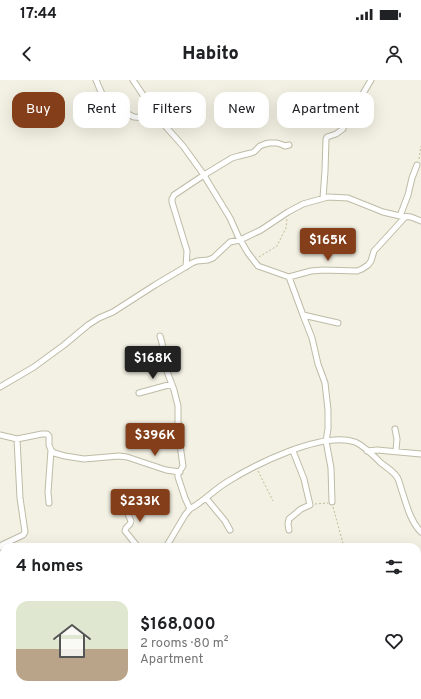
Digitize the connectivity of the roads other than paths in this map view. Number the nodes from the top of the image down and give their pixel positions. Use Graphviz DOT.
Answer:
graph roads {
  1 [pos="96,80"];
  2 [pos="133,80"];
  3 [pos="371,80"];
  4 [pos="141,92"];
  5 [pos="138,117"];
  6 [pos="167,128"];
  7 [pos="289,145"];
  8 [pos="417,165"];
  9 [pos="204,175"];
  10 [pos="323,198"];
  11 [pos="402,216"];
  12 [pos="421,221"];
  13 [pos="240,240"];
  14 [pos="186,267"];
  15 [pos="289,277"];
  16 [pos="303,315"];
  17 [pos="338,323"];
  18 [pos="160,336"];
  19 [pos="172,384"];
  20 [pos="0,387"];
  21 [pos="139,393"];
  22 [pos="395,429"];
  23 [pos="0,435"];
  24 [pos="17,439"];
  25 [pos="326,441"];
  26 [pos="51,450"];
  27 [pos="293,451"];
  28 [pos="367,451"];
  29 [pos="396,451"];
  30 [pos="421,454"];
  31 [pos="180,472"];
  32 [pos="206,498"];
  33 [pos="332,502"];
  34 [pos="49,503"];
  35 [pos="124,505"];
  36 [pos="190,509"];
  37 [pos="230,530"];
  38 [pos="289,530"];
  39 [pos="421,532"];
  40 [pos="6,543"];
  41 [pos="135,543"];
  42 [pos="168,543"];
  1 -- 5 [label="street"];
  2 -- 4 [label="street"];
  3 -- 10 [label="street"];
  6 -- 9 [label="street"];
  7 -- 9 [label="street"];
  8 -- 11 [label="street"];
  9 -- 13 [label="street"];
  9 -- 14 [label="street"];
  10 -- 11 [label="street"];
  10 -- 13 [label="street"];
  11 -- 12 [label="street"];
  11 -- 15 [label="street"];
  13 -- 14 [label="street"];
  13 -- 15 [label="street"];
  14 -- 20 [label="street"];
  15 -- 16 [label="street"];
  16 -- 17 [label="street"];
  16 -- 25 [label="street"];
  18 -- 19 [label="street"];
  19 -- 21 [label="street"];
  19 -- 31 [label="street"];
  22 -- 29 [label="street"];
  23 -- 24 [label="street"];
  24 -- 26 [label="street"];
  24 -- 40 [label="street"];
  25 -- 27 [label="street"];
  25 -- 28 [label="street"];
  25 -- 33 [label="street"];
  26 -- 31 [label="street"];
  26 -- 34 [label="street"];
  27 -- 32 [label="street"];
  27 -- 38 [label="street"];
  28 -- 29 [label="street"];
  28 -- 39 [label="street"];
  29 -- 30 [label="street"];
  31 -- 36 [label="street"];
  32 -- 36 [label="street"];
  32 -- 37 [label="street"];
  35 -- 41 [label="street"];
  36 -- 42 [label="street"];
}
